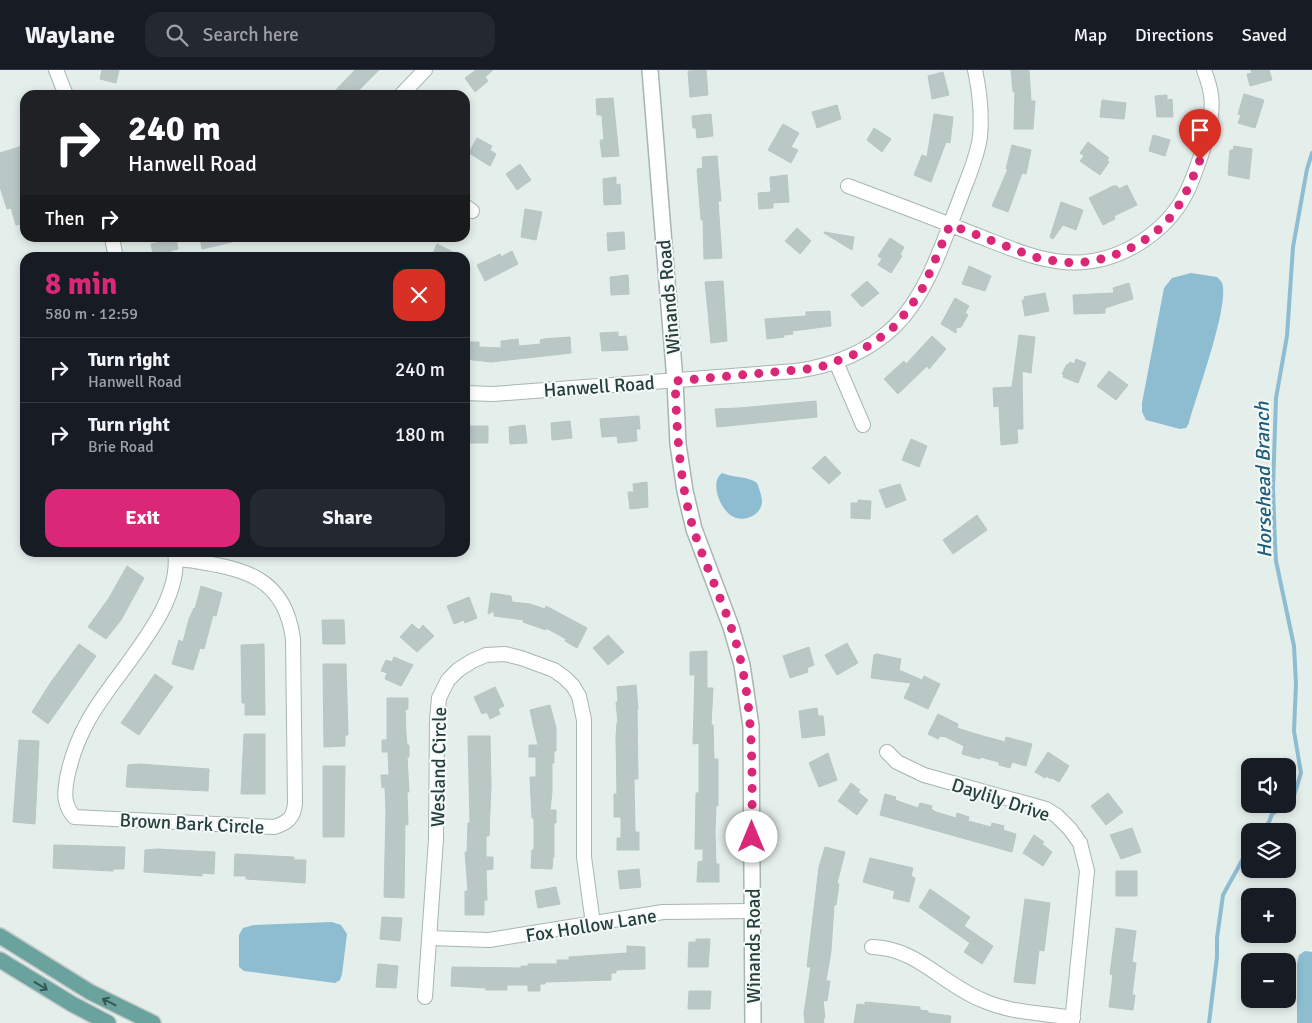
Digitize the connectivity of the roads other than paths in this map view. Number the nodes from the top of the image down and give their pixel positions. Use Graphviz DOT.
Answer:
graph roads {
  1 [pos="56,70"];
  2 [pos="426,70"];
  3 [pos="650,70"];
  4 [pos="975,70"];
  5 [pos="1204,70"];
  6 [pos="64,90"];
  7 [pos="406,90"];
  8 [pos="848,186"];
  9 [pos="950,225"];
  10 [pos="836,362"];
  11 [pos="675,381"];
  12 [pos="470,393"];
  13 [pos="863,425"];
  14 [pos="175,557"];
  15 [pos="184,557"];
  16 [pos="887,752"];
  17 [pos="753,911"];
  18 [pos="593,924"];
  19 [pos="0,936"];
  20 [pos="429,938"];
  21 [pos="872,948"];
  22 [pos="0,960"];
  23 [pos="425,997"];
  24 [pos="1072,1020"];
  25 [pos="108,1023"];
  26 [pos="153,1023"];
  27 [pos="752,1023"];
  1 -- 6 [label="street"];
  2 -- 7 [label="street"];
  3 -- 11 [label="street, Winands Road"];
  4 -- 9 [label="street, Hanwell Road"];
  5 -- 9 [label="street"];
  8 -- 9 [label="street"];
  9 -- 10 [label="street, Hanwell Road"];
  10 -- 11 [label="street, Hanwell Road"];
  10 -- 13 [label="street"];
  11 -- 12 [label="street, Hanwell Road"];
  11 -- 17 [label="street, Winands Road"];
  14 -- 15 [label="street, Brown Bark Circle"];
  16 -- 24 [label="street, Daylily Drive"];
  17 -- 18 [label="street, Fox Hollow Lane"];
  17 -- 27 [label="street, Winands Road"];
  18 -- 20 [label="street, Fox Hollow Lane"];
  18 -- 20 [label="street, Wesland Circle"];
  26 -- 19 [label="main road, one-way"];
  20 -- 23 [label="street, Wesland Circle"];
  21 -- 24 [label="street"];
  22 -- 25 [label="main road, one-way"];
}
